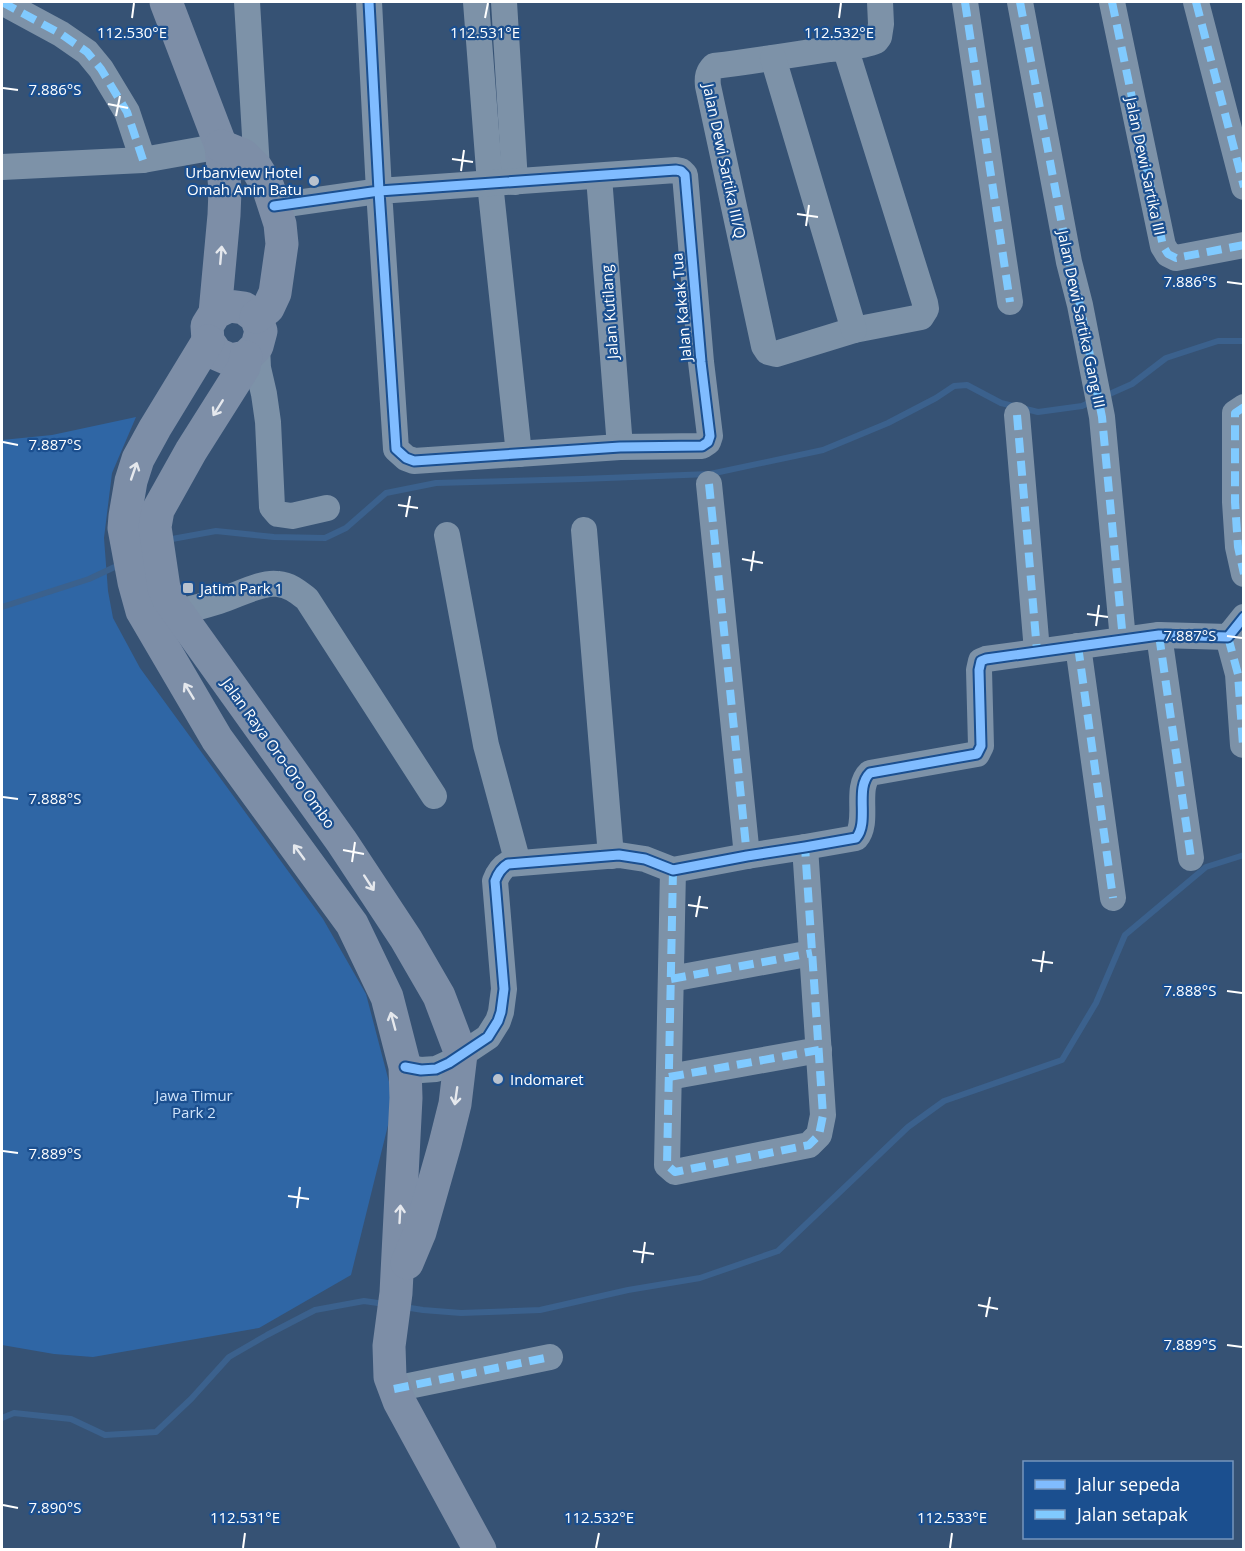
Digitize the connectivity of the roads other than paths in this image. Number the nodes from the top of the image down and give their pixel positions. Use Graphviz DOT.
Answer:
graph roads {
  1 [pos="2,2"];
  2 [pos="166,2"];
  3 [pos="247,2"];
  4 [pos="369,2"];
  5 [pos="476,2"];
  6 [pos="504,2"];
  7 [pos="880,2"];
  8 [pos="964,2"];
  9 [pos="1020,2"];
  10 [pos="1112,2"];
  11 [pos="1196,2"];
  12 [pos="845,47"];
  13 [pos="773,58"];
  14 [pos="221,147"];
  15 [pos="143,160"];
  16 [pos="2,167"];
  17 [pos="257,169"];
  18 [pos="599,177"];
  19 [pos="515,182"];
  20 [pos="490,183"];
  21 [pos="1244,187"];
  22 [pos="379,191"];
  23 [pos="274,206"];
  24 [pos="1244,245"];
  25 [pos="1010,302"];
  26 [pos="211,327"];
  27 [pos="854,330"];
  28 [pos="253,340"];
  29 [pos="1244,407"];
  30 [pos="1017,415"];
  31 [pos="620,447"];
  32 [pos="519,454"];
  33 [pos="709,484"];
  34 [pos="327,508"];
  35 [pos="584,530"];
  36 [pos="447,535"];
  37 [pos="146,540"];
  38 [pos="1244,574"];
  39 [pos="178,612"];
  40 [pos="1236,627"];
  41 [pos="1159,635"];
  42 [pos="1123,640"];
  43 [pos="1078,645"];
  44 [pos="1037,651"];
  45 [pos="1243,745"];
  46 [pos="434,796"];
  47 [pos="805,847"];
  48 [pos="611,856"];
  49 [pos="747,856"];
  50 [pos="1191,858"];
  51 [pos="518,863"];
  52 [pos="673,870"];
  53 [pos="1113,898"];
  54 [pos="812,954"];
  55 [pos="671,979"];
  56 [pos="819,1050"];
  57 [pos="461,1054"];
  58 [pos="405,1067"];
  59 [pos="669,1077"];
  60 [pos="394,1302"];
  61 [pos="550,1357"];
  62 [pos="394,1389"];
  63 [pos="480,1550"];
  1 -- 15 [label="street"];
  2 -- 14 [label="main road, Jalan Raya Oro-Oro Ombo"];
  3 -- 17 [label="street"];
  4 -- 22 [label="street"];
  5 -- 20 [label="street"];
  6 -- 19 [label="street"];
  7 -- 12 [label="street, Jalan Dewi Sartika III/Q"];
  8 -- 25 [label="street"];
  9 -- 42 [label="street, Jalan Dewi Sartika Gang III"];
  10 -- 24 [label="street, Jalan Dewi Sartika III"];
  11 -- 21 [label="street"];
  12 -- 13 [label="street, Jalan Dewi Sartika III/Q"];
  12 -- 27 [label="street"];
  13 -- 27 [label="street"];
  13 -- 27 [label="street, Jalan Dewi Sartika III/Q"];
  14 -- 15 [label="street"];
  14 -- 17 [label="main road"];
  26 -- 14 [label="main road, Jalan Raya Oro-Oro Ombo, one-way"];
  15 -- 16 [label="street"];
  17 -- 23 [label="main road, Jalan Raya Oro-Oro Ombo"];
  18 -- 19 [label="street"];
  18 -- 31 [label="street, Jalan Kutilang"];
  18 -- 31 [label="street, Jalan Kakak Tua"];
  19 -- 20 [label="street"];
  20 -- 22 [label="street"];
  20 -- 32 [label="street"];
  22 -- 23 [label="street"];
  22 -- 32 [label="street"];
  23 -- 28 [label="main road, Jalan Raya Oro-Oro Ombo"];
  26 -- 28 [label="main road"];
  26 -- 28 [label="main road"];
  37 -- 26 [label="main road, Jalan Raya Oro-Oro Ombo, one-way"];
  28 -- 34 [label="street"];
  28 -- 37 [label="main road, Jalan Raya Oro-Oro Ombo, one-way"];
  29 -- 38 [label="street"];
  30 -- 44 [label="street"];
  31 -- 32 [label="street"];
  33 -- 49 [label="street"];
  35 -- 48 [label="street"];
  36 -- 51 [label="street"];
  37 -- 39 [label="main road, Jalan Raya Oro-Oro Ombo"];
  58 -- 37 [label="main road, Jalan Raya Oro-Oro Ombo, one-way"];
  39 -- 46 [label="street"];
  39 -- 57 [label="main road, Jalan Raya Oro-Oro Ombo, one-way"];
  40 -- 41 [label="street"];
  40 -- 45 [label="street"];
  41 -- 42 [label="street"];
  41 -- 50 [label="street"];
  42 -- 43 [label="street"];
  43 -- 44 [label="street"];
  43 -- 53 [label="street"];
  44 -- 47 [label="street"];
  47 -- 49 [label="street"];
  47 -- 54 [label="street"];
  48 -- 51 [label="street"];
  48 -- 52 [label="street"];
  49 -- 52 [label="street"];
  51 -- 57 [label="street"];
  52 -- 55 [label="street"];
  54 -- 55 [label="street"];
  54 -- 56 [label="street"];
  55 -- 59 [label="street"];
  56 -- 59 [label="street"];
  56 -- 59 [label="street"];
  57 -- 58 [label="street"];
  57 -- 60 [label="main road, Jalan Raya Oro-Oro Ombo, one-way"];
  60 -- 58 [label="main road, Jalan Raya Oro-Oro Ombo, one-way"];
  60 -- 62 [label="main road, Jalan Raya Oro-Oro Ombo"];
  61 -- 62 [label="street"];
  62 -- 63 [label="main road, Jalan Raya Oro-Oro Ombo"];
}
